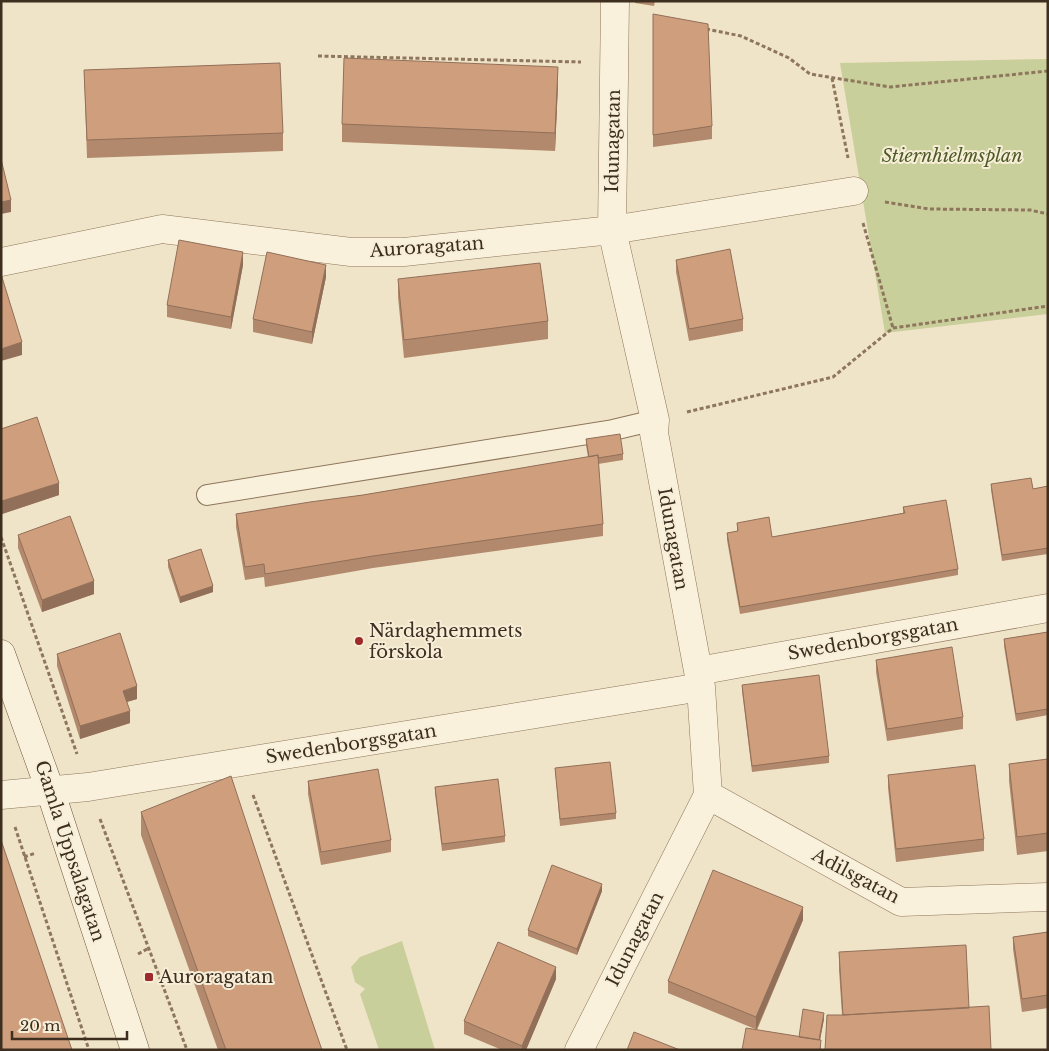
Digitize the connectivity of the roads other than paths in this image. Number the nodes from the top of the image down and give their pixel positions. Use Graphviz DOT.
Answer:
graph roads {
  1 [pos="615,1"];
  2 [pos="854,191"];
  3 [pos="612,230"];
  4 [pos="1,262"];
  5 [pos="655,420"];
  6 [pos="206,495"];
  7 [pos="1048,608"];
  8 [pos="1,654"];
  9 [pos="699,679"];
  10 [pos="50,790"];
  11 [pos="2,795"];
  12 [pos="708,795"];
  13 [pos="1048,897"];
  14 [pos="135,1050"];
  15 [pos="579,1050"];
  1 -- 3 [label="street, Idunagatan"];
  2 -- 3 [label="street, Auroragatan"];
  3 -- 4 [label="street, Auroragatan"];
  3 -- 5 [label="street, Idunagatan"];
  5 -- 6 [label="lane"];
  5 -- 9 [label="street, Idunagatan"];
  7 -- 9 [label="street, Swedenborgsgatan"];
  8 -- 10 [label="street, Gamla Uppsalagatan"];
  9 -- 10 [label="street, Swedenborgsgatan"];
  9 -- 12 [label="street, Idunagatan"];
  10 -- 11 [label="street, Swedenborgsgatan"];
  10 -- 14 [label="street, Gamla Uppsalagatan"];
  12 -- 13 [label="street, Adilsgatan"];
  12 -- 15 [label="street, Idunagatan"];
}
